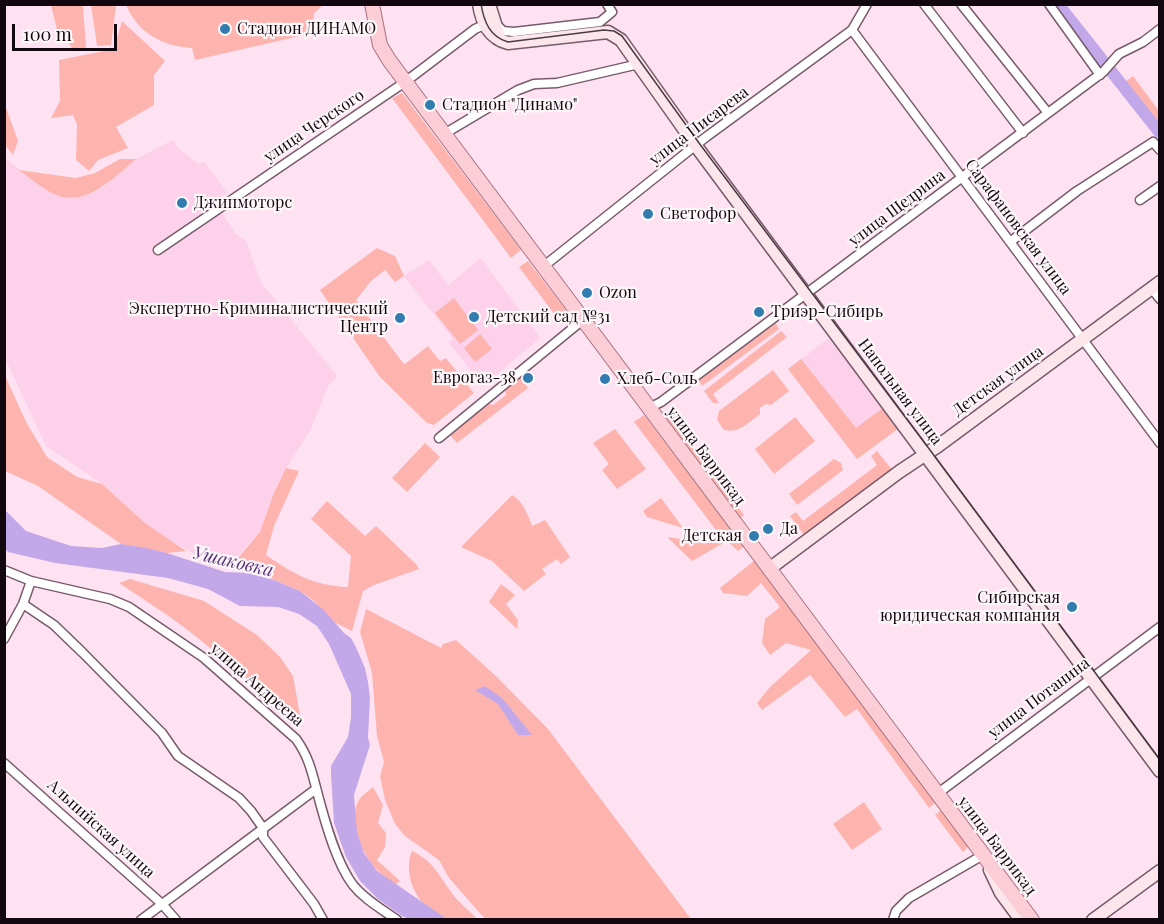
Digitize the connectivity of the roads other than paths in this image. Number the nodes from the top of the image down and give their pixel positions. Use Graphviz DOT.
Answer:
graph roads {
  1 [pos="372,4"];
  2 [pos="479,4"];
  3 [pos="489,4"];
  4 [pos="607,4"];
  5 [pos="867,4"];
  6 [pos="924,4"];
  7 [pos="961,4"];
  8 [pos="1049,4"];
  9 [pos="489,22"];
  10 [pos="1160,29"];
  11 [pos="852,30"];
  12 [pos="639,64"];
  13 [pos="1101,73"];
  14 [pos="405,82"];
  15 [pos="1048,113"];
  16 [pos="1023,132"];
  17 [pos="444,134"];
  18 [pos="696,146"];
  19 [pos="1160,150"];
  20 [pos="961,179"];
  21 [pos="1160,186"];
  22 [pos="1140,200"];
  23 [pos="1010,242"];
  24 [pos="158,250"];
  25 [pos="544,266"];
  26 [pos="1155,285"];
  27 [pos="805,294"];
  28 [pos="1160,299"];
  29 [pos="584,319"];
  30 [pos="1083,338"];
  31 [pos="649,408"];
  32 [pos="440,438"];
  33 [pos="1160,443"];
  34 [pos="925,453"];
  35 [pos="769,569"];
  36 [pos="4,570"];
  37 [pos="31,581"];
  38 [pos="23,604"];
  39 [pos="1160,627"];
  40 [pos="4,639"];
  41 [pos="1090,677"];
  42 [pos="4,763"];
  43 [pos="1160,771"];
  44 [pos="316,789"];
  45 [pos="937,794"];
  46 [pos="263,828"];
  47 [pos="983,855"];
  48 [pos="1160,871"];
  49 [pos="162,904"];
  50 [pos="141,920"];
  51 [pos="176,920"];
  52 [pos="323,920"];
  53 [pos="397,920"];
  54 [pos="893,920"];
  55 [pos="1021,920"];
  56 [pos="1032,920"];
  57 [pos="1093,920"];
  1 -- 14 [label="main road, улица Баррикад"];
  2 -- 9 [label="street"];
  3 -- 9 [label="street"];
  4 -- 9 [label="street"];
  5 -- 11 [label="street, улица Писарева"];
  6 -- 16 [label="street"];
  7 -- 15 [label="street"];
  8 -- 13 [label="street"];
  9 -- 12 [label="street, Напольная улица"];
  9 -- 14 [label="street, улица Черского"];
  10 -- 13 [label="street, улица Щедрина"];
  11 -- 18 [label="street, улица Писарева"];
  11 -- 20 [label="street, Сарафановская улица"];
  12 -- 17 [label="street"];
  12 -- 18 [label="street, Напольная улица"];
  13 -- 15 [label="street, улица Щедрина"];
  14 -- 17 [label="main road, улица Баррикад"];
  14 -- 24 [label="street, улица Черского"];
  15 -- 16 [label="street, улица Щедрина"];
  16 -- 20 [label="street, улица Щедрина"];
  17 -- 25 [label="main road, улица Баррикад"];
  18 -- 25 [label="street, улица Писарева"];
  18 -- 27 [label="street, Напольная улица"];
  19 -- 23 [label="street"];
  20 -- 23 [label="street, Сарафановская улица"];
  20 -- 27 [label="street, улица Щедрина"];
  21 -- 22 [label="street"];
  23 -- 30 [label="street, Сарафановская улица"];
  25 -- 29 [label="main road, улица Баррикад"];
  26 -- 28 [label="street"];
  26 -- 30 [label="street, Детская улица"];
  27 -- 31 [label="street, улица Щедрина"];
  27 -- 34 [label="street, Напольная улица"];
  29 -- 31 [label="main road, улица Баррикад"];
  29 -- 32 [label="street"];
  30 -- 33 [label="street, Сарафановская улица"];
  30 -- 34 [label="street, Детская улица"];
  31 -- 35 [label="main road, улица Баррикад"];
  34 -- 35 [label="street, Детская улица"];
  34 -- 41 [label="street, Напольная улица"];
  35 -- 45 [label="main road, улица Баррикад"];
  36 -- 37 [label="street, улица Андреева"];
  37 -- 38 [label="street"];
  37 -- 44 [label="street, улица Андреева"];
  38 -- 40 [label="street"];
  38 -- 46 [label="street"];
  39 -- 41 [label="street, улица Потанина"];
  41 -- 43 [label="street, Напольная улица"];
  41 -- 45 [label="street, улица Потанина"];
  42 -- 49 [label="street, Альпийская улица"];
  44 -- 46 [label="street"];
  44 -- 53 [label="street, улица Андреева"];
  45 -- 47 [label="main road, улица Баррикад"];
  46 -- 49 [label="street"];
  46 -- 52 [label="street"];
  47 -- 54 [label="street"];
  47 -- 55 [label="street"];
  47 -- 56 [label="main road, улица Баррикад"];
  48 -- 57 [label="street"];
  49 -- 50 [label="street"];
  49 -- 51 [label="street, Альпийская улица"];
}
